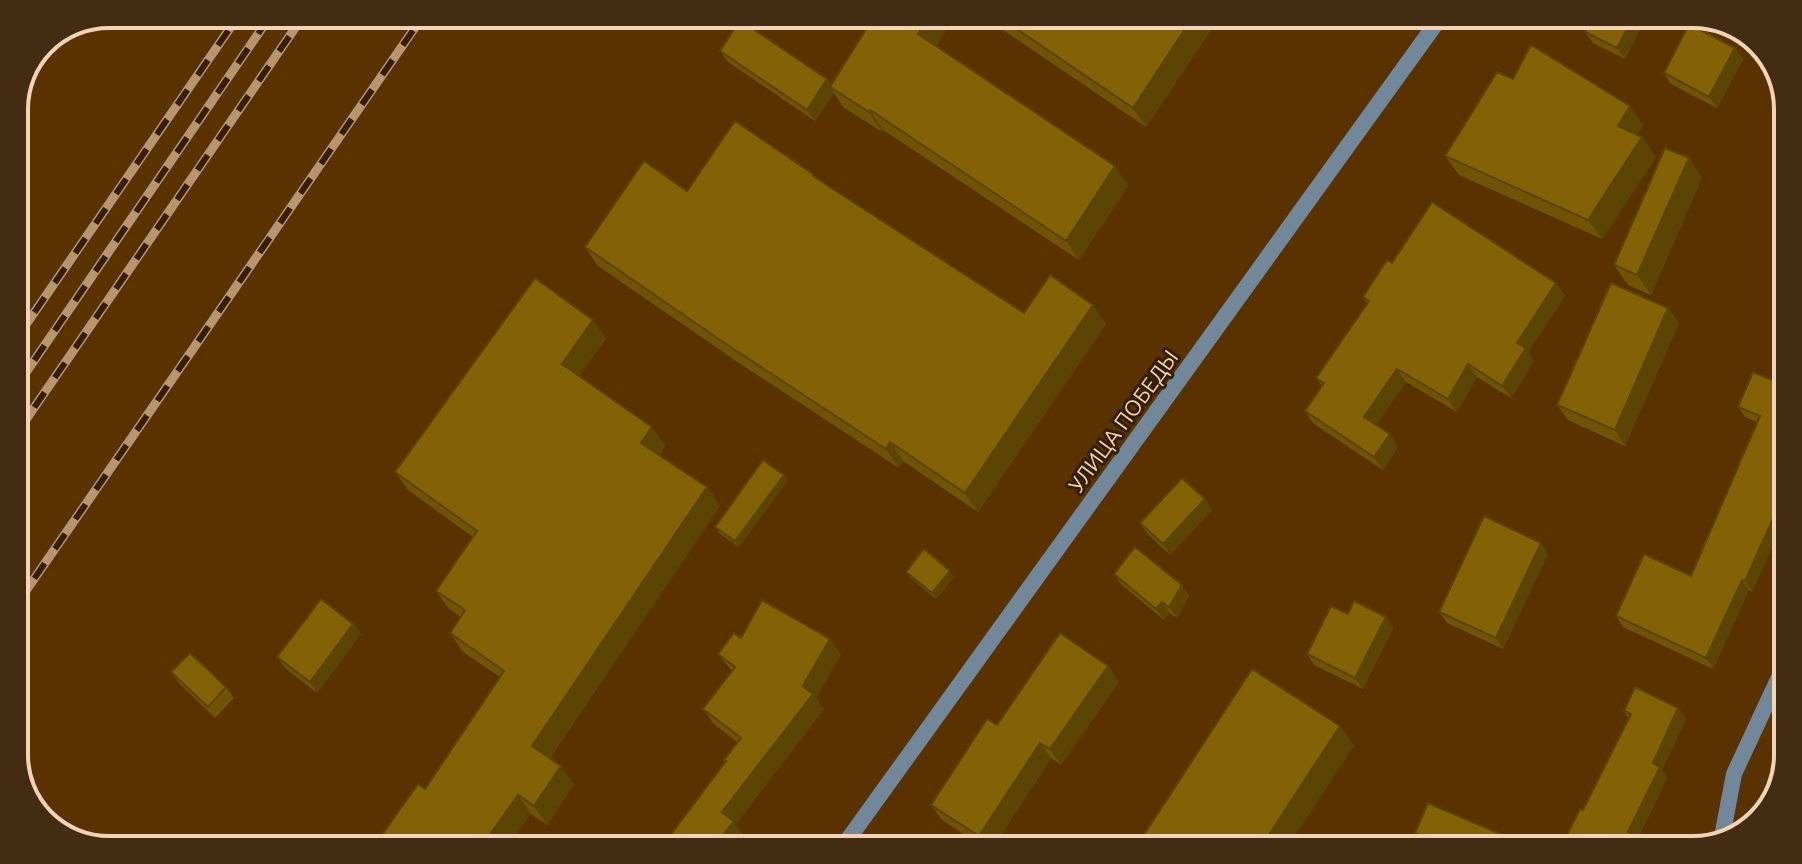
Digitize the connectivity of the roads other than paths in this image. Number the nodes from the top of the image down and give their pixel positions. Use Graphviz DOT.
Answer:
graph roads {
  1 [pos="1433,28"];
  2 [pos="1774,688"];
  3 [pos="1723,830"];
  4 [pos="850,836"];
  1 -- 4 [label="street, УЛИЦА ПОБЕДЫ"];
  2 -- 3 [label="street"];
}
